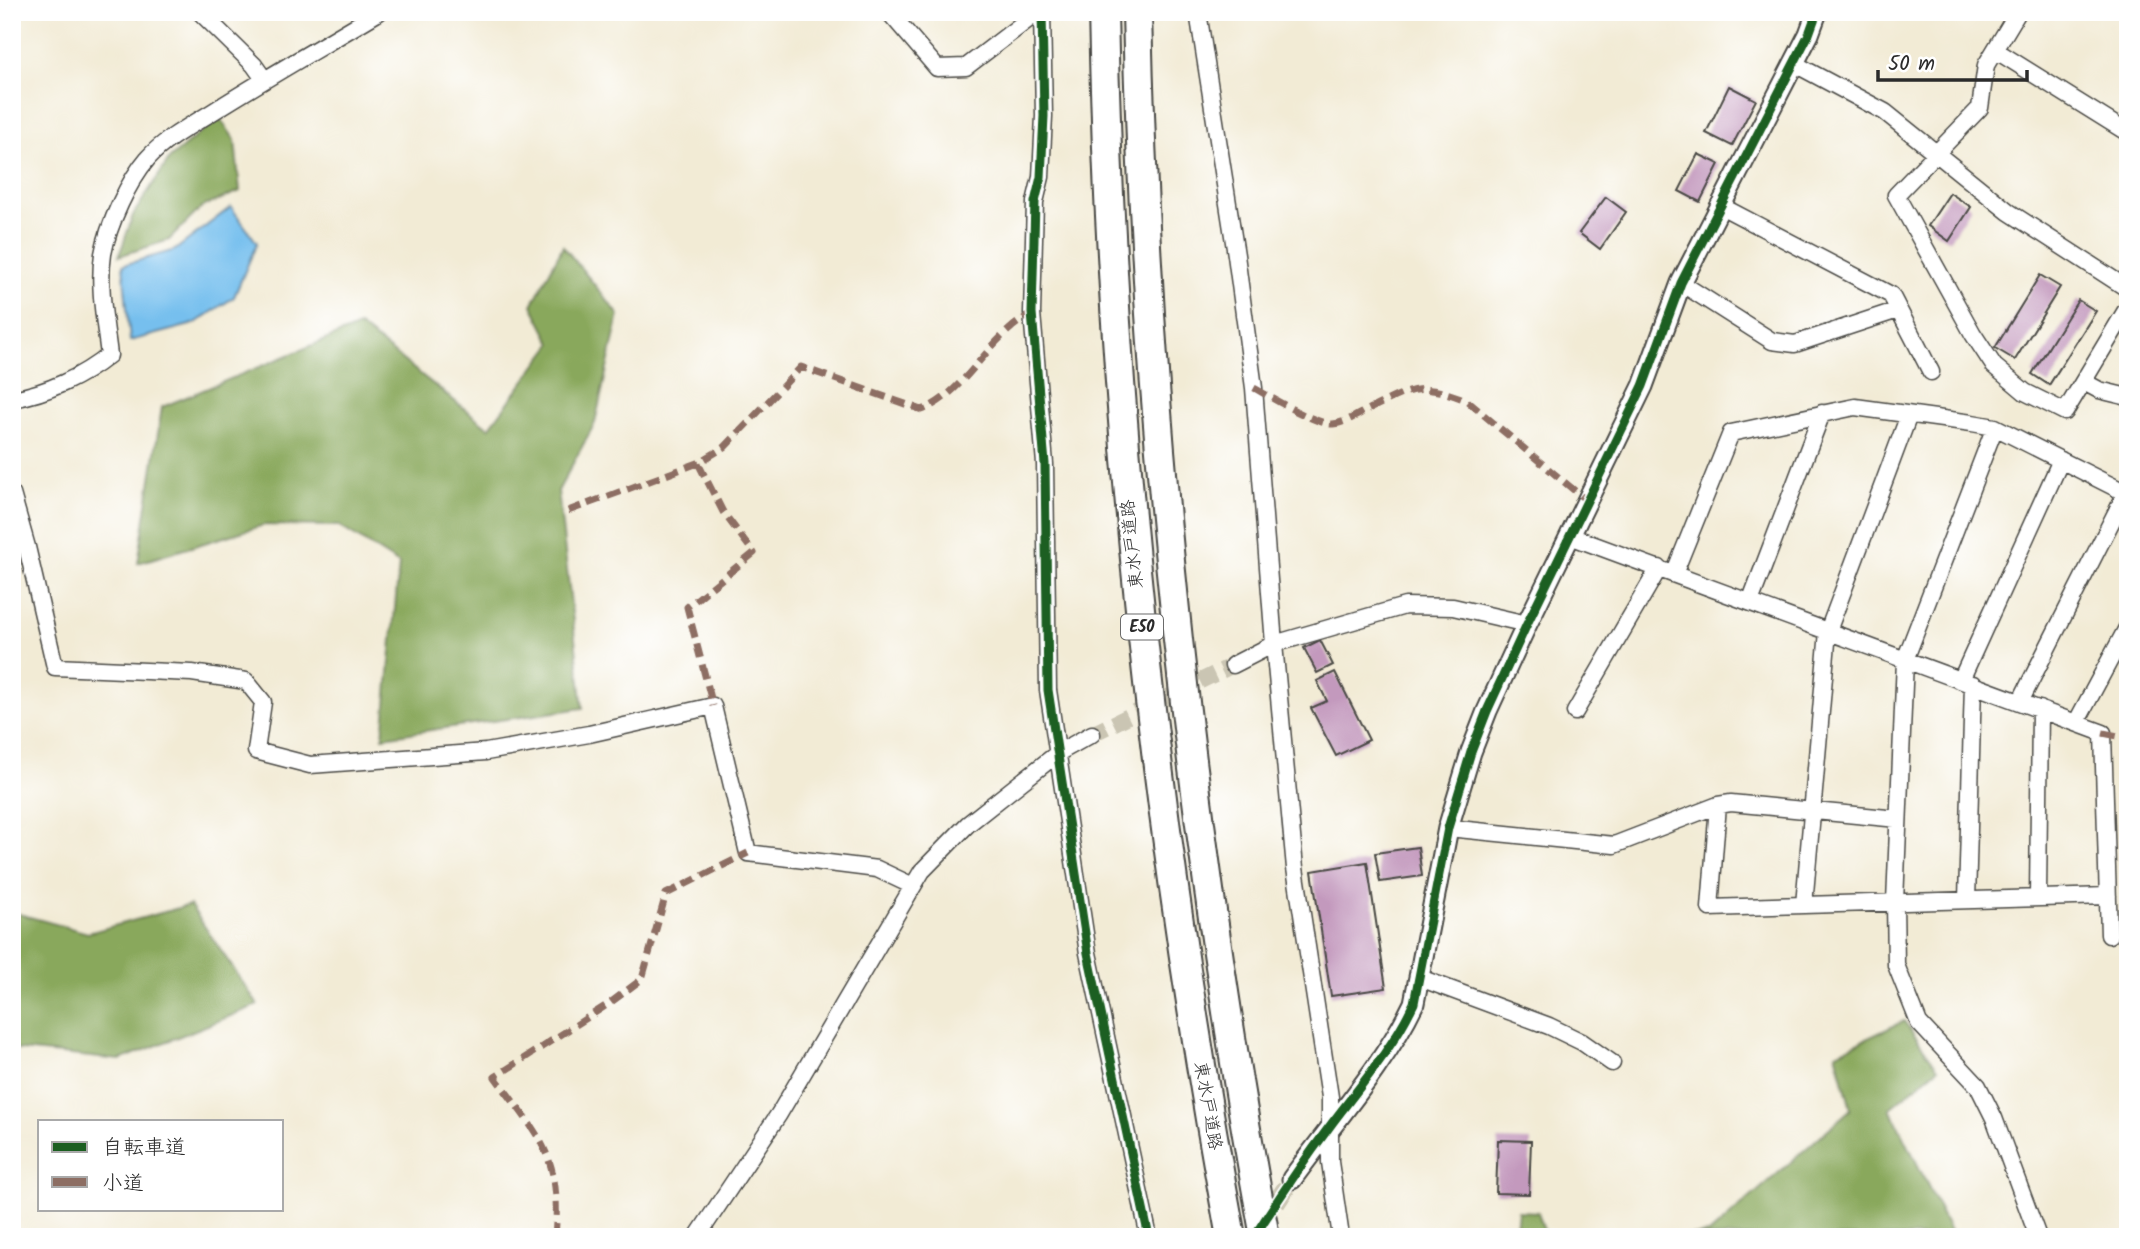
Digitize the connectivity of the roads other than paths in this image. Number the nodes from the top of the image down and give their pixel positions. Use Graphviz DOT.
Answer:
graph roads {
  1 [pos="200,12"];
  2 [pos="379,12"];
  3 [pos="889,12"];
  4 [pos="1040,12"];
  5 [pos="1103,12"];
  6 [pos="1137,12"];
  7 [pos="1198,12"];
  8 [pos="1816,12"];
  9 [pos="2018,12"];
  10 [pos="1995,50"];
  11 [pos="1793,63"];
  12 [pos="264,79"];
  13 [pos="2128,133"];
  14 [pos="1936,153"];
  15 [pos="1719,205"];
  16 [pos="1681,283"];
  17 [pos="2128,289"];
  18 [pos="2128,307"];
  19 [pos="1898,310"];
  20 [pos="1931,372"];
  21 [pos="2084,382"];
  22 [pos="2128,397"];
  23 [pos="12,399"];
  24 [pos="1822,413"];
  25 [pos="1909,415"];
  26 [pos="1995,427"];
  27 [pos="2061,460"];
  28 [pos="2127,493"];
  29 [pos="12,494"];
  30 [pos="1570,536"];
  31 [pos="1666,571"];
  32 [pos="1750,602"];
  33 [pos="1527,624"];
  34 [pos="2128,626"];
  35 [pos="1828,631"];
  36 [pos="1274,644"];
  37 [pos="1905,660"];
  38 [pos="1233,665"];
  39 [pos="1967,682"];
  40 [pos="2020,702"];
  41 [pos="2040,709"];
  42 [pos="1575,712"];
  43 [pos="2076,723"];
  44 [pos="1092,733"];
  45 [pos="1058,753"];
  46 [pos="1718,805"];
  47 [pos="1812,811"];
  48 [pos="1898,819"];
  49 [pos="1448,828"];
  50 [pos="913,886"];
  51 [pos="2108,896"];
  52 [pos="2038,898"];
  53 [pos="1966,900"];
  54 [pos="1895,902"];
  55 [pos="1804,905"];
  56 [pos="2109,935"];
  57 [pos="1420,978"];
  58 [pos="1612,1063"];
  59 [pos="1330,1126"];
  60 [pos="1292,1179"];
  61 [pos="697,1237"];
  62 [pos="1149,1237"];
  63 [pos="1231,1237"];
  64 [pos="1265,1237"];
  65 [pos="1341,1237"];
  66 [pos="2038,1237"];
  1 -- 12 [label="street"];
  2 -- 12 [label="street"];
  3 -- 4 [label="street"];
  4 -- 45 [label="street"];
  5 -- 63 [label="highway, 東水戸道路 / E50"];
  6 -- 64 [label="highway, 東水戸道路 / E50"];
  7 -- 36 [label="street"];
  8 -- 11 [label="street"];
  9 -- 10 [label="street"];
  10 -- 13 [label="street"];
  10 -- 14 [label="street"];
  11 -- 14 [label="street"];
  11 -- 15 [label="street"];
  12 -- 23 [label="street"];
  14 -- 17 [label="street"];
  14 -- 21 [label="street"];
  15 -- 16 [label="street"];
  15 -- 19 [label="street"];
  16 -- 19 [label="street"];
  16 -- 30 [label="street"];
  18 -- 21 [label="street"];
  19 -- 20 [label="street"];
  21 -- 22 [label="street"];
  24 -- 25 [label="street"];
  24 -- 31 [label="street"];
  24 -- 32 [label="street"];
  25 -- 26 [label="street"];
  25 -- 35 [label="street"];
  26 -- 27 [label="street"];
  26 -- 37 [label="street"];
  27 -- 28 [label="street"];
  27 -- 39 [label="street"];
  28 -- 40 [label="street"];
  29 -- 50 [label="street"];
  30 -- 31 [label="street"];
  30 -- 33 [label="street"];
  31 -- 32 [label="street"];
  31 -- 42 [label="street"];
  32 -- 35 [label="street"];
  33 -- 36 [label="street"];
  33 -- 49 [label="street"];
  34 -- 43 [label="street"];
  35 -- 37 [label="street"];
  35 -- 47 [label="street"];
  36 -- 38 [label="street"];
  36 -- 59 [label="street"];
  37 -- 39 [label="street"];
  37 -- 48 [label="street"];
  39 -- 40 [label="street"];
  39 -- 53 [label="street"];
  40 -- 41 [label="street"];
  41 -- 43 [label="street"];
  41 -- 52 [label="street"];
  43 -- 51 [label="street"];
  44 -- 45 [label="street"];
  45 -- 50 [label="street"];
  45 -- 62 [label="street"];
  46 -- 47 [label="street"];
  46 -- 49 [label="street"];
  46 -- 55 [label="street"];
  47 -- 48 [label="street"];
  47 -- 55 [label="street"];
  48 -- 54 [label="street"];
  49 -- 57 [label="street"];
  50 -- 61 [label="street"];
  51 -- 52 [label="street"];
  51 -- 56 [label="street"];
  52 -- 53 [label="street"];
  53 -- 54 [label="street"];
  54 -- 55 [label="street"];
  54 -- 66 [label="street"];
  57 -- 58 [label="street"];
  57 -- 59 [label="street"];
  59 -- 60 [label="street"];
  59 -- 65 [label="street"];
}
